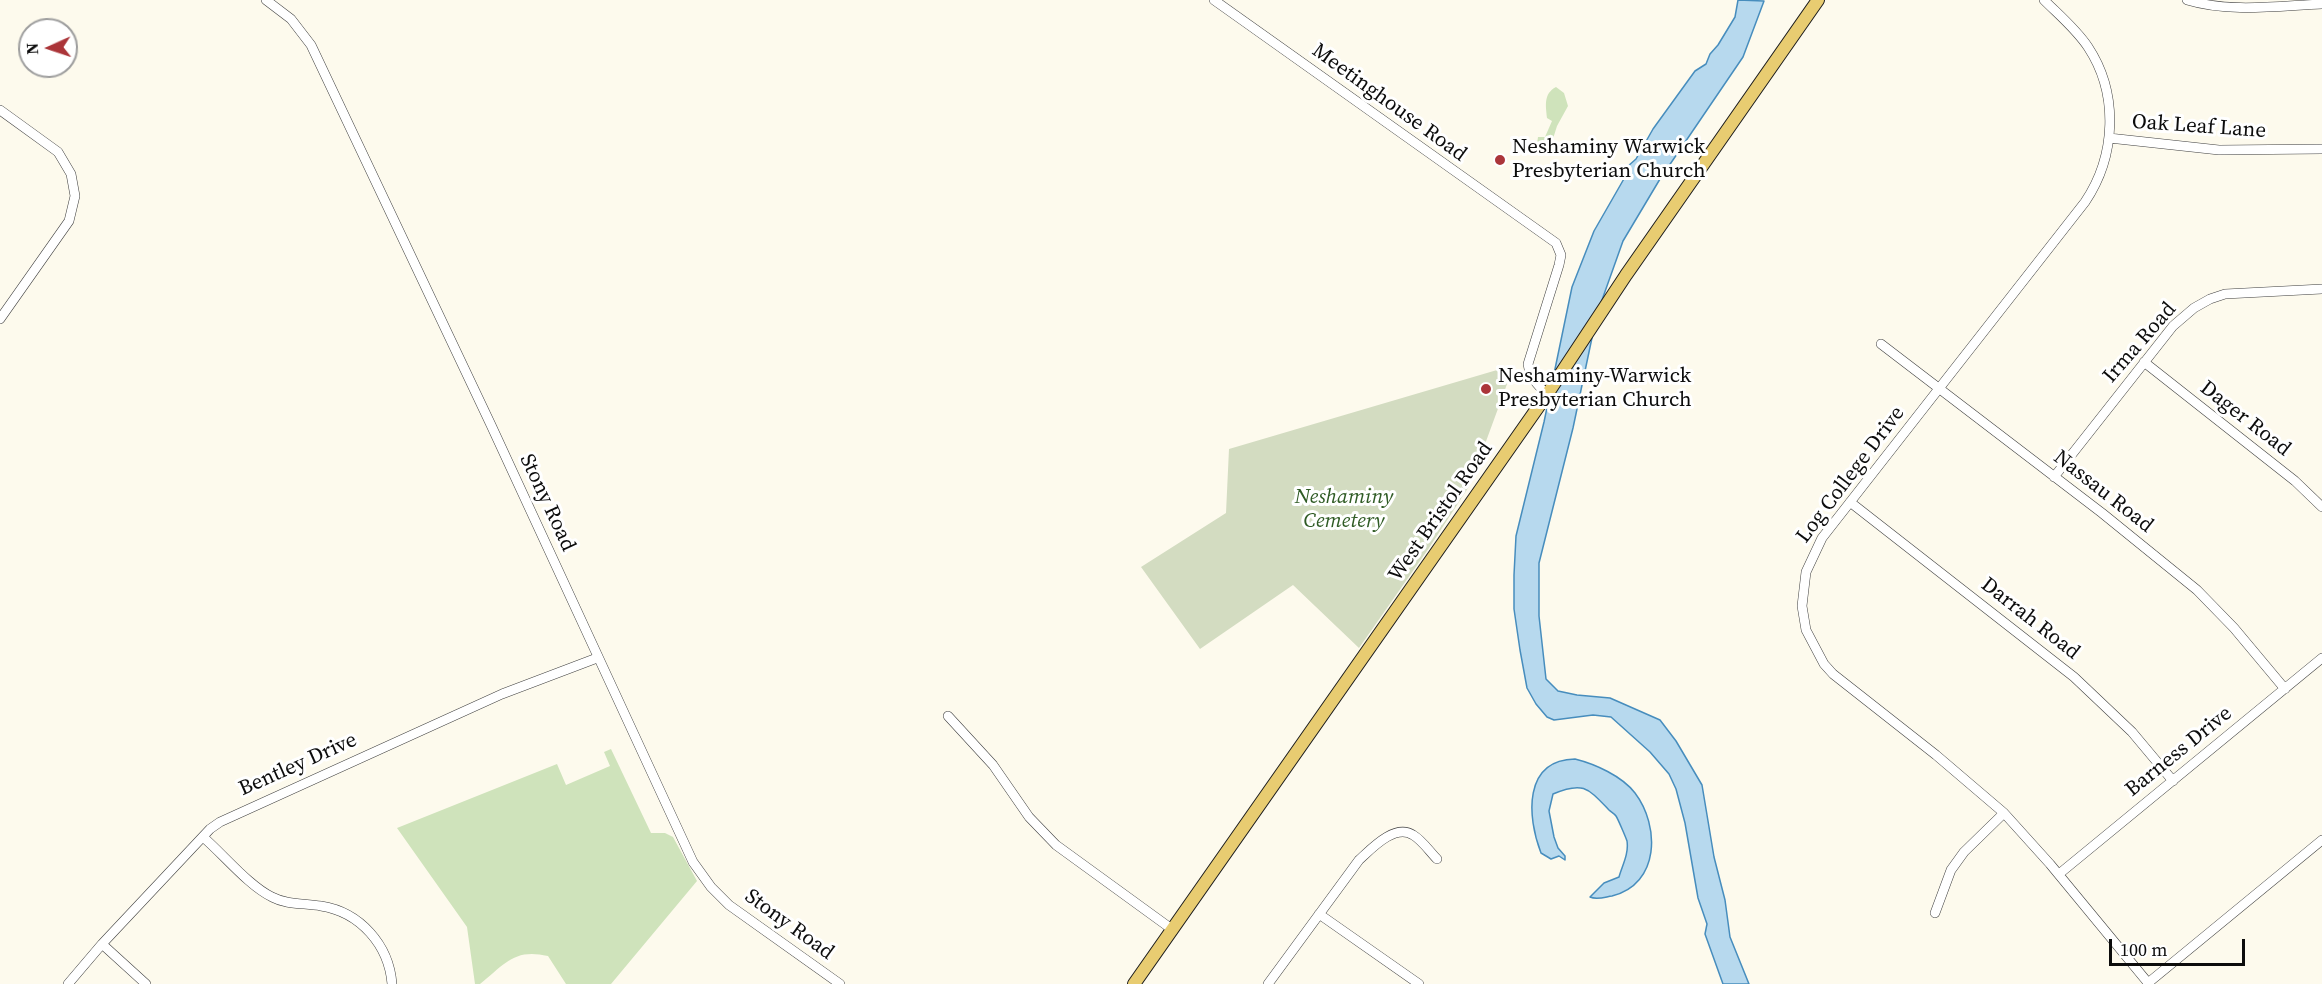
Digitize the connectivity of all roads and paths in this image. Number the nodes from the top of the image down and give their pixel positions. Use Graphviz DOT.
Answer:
graph roads {
  1 [pos="266,0"];
  2 [pos="1214,0"];
  3 [pos="1818,0"];
  4 [pos="2187,0"];
  5 [pos="2049,2"];
  6 [pos="2322,4"];
  7 [pos="0,110"];
  8 [pos="2109,138"];
  9 [pos="2322,148"];
  10 [pos="2322,290"];
  11 [pos="0,319"];
  12 [pos="1881,344"];
  13 [pos="2144,362"];
  14 [pos="1940,388"];
  15 [pos="1547,394"];
  16 [pos="2054,477"];
  17 [pos="1850,502"];
  18 [pos="2322,507"];
  19 [pos="597,658"];
  20 [pos="2322,658"];
  21 [pos="2285,689"];
  22 [pos="948,716"];
  23 [pos="2173,781"];
  24 [pos="2004,813"];
  25 [pos="203,837"];
  26 [pos="2322,840"];
  27 [pos="1437,859"];
  28 [pos="2059,874"];
  29 [pos="1935,913"];
  30 [pos="1319,914"];
  31 [pos="1173,930"];
  32 [pos="102,944"];
  33 [pos="68,984"];
  34 [pos="146,984"];
  35 [pos="392,984"];
  36 [pos="840,984"];
  37 [pos="1134,984"];
  38 [pos="1268,984"];
  39 [pos="1419,984"];
  40 [pos="2149,984"];
  1 -- 19 [label="street, Stony Road"];
  2 -- 15 [label="street, Meetinghouse Road"];
  3 -- 15 [label="main road, West Bristol Road"];
  4 -- 6 [label="street"];
  5 -- 8 [label="street, Log College Drive"];
  7 -- 11 [label="street"];
  8 -- 9 [label="street, Oak Leaf Lane"];
  8 -- 14 [label="street, Log College Drive"];
  10 -- 13 [label="street, Irma Road"];
  12 -- 14 [label="street, Nassau Road"];
  13 -- 16 [label="street, Irma Road"];
  13 -- 18 [label="street, Dager Road"];
  14 -- 16 [label="street, Nassau Road"];
  14 -- 17 [label="street, Log College Drive"];
  15 -- 31 [label="main road, West Bristol Road"];
  16 -- 21 [label="street, Nassau Road"];
  17 -- 23 [label="street, Darrah Road"];
  17 -- 24 [label="street, Log College Drive"];
  19 -- 25 [label="street, Bentley Drive"];
  19 -- 36 [label="street, Stony Road"];
  20 -- 21 [label="street, Barness Drive"];
  21 -- 23 [label="street, Barness Drive"];
  22 -- 31 [label="street"];
  23 -- 28 [label="street, Barness Drive"];
  24 -- 28 [label="street, Log College Drive"];
  24 -- 29 [label="street"];
  25 -- 32 [label="street, Bentley Drive"];
  25 -- 35 [label="street"];
  26 -- 40 [label="street"];
  27 -- 30 [label="street"];
  28 -- 40 [label="street, Log College Drive"];
  30 -- 38 [label="street"];
  30 -- 39 [label="street"];
  31 -- 37 [label="main road, West Bristol Road"];
  32 -- 33 [label="street, Bentley Drive"];
  32 -- 34 [label="street"];
}
